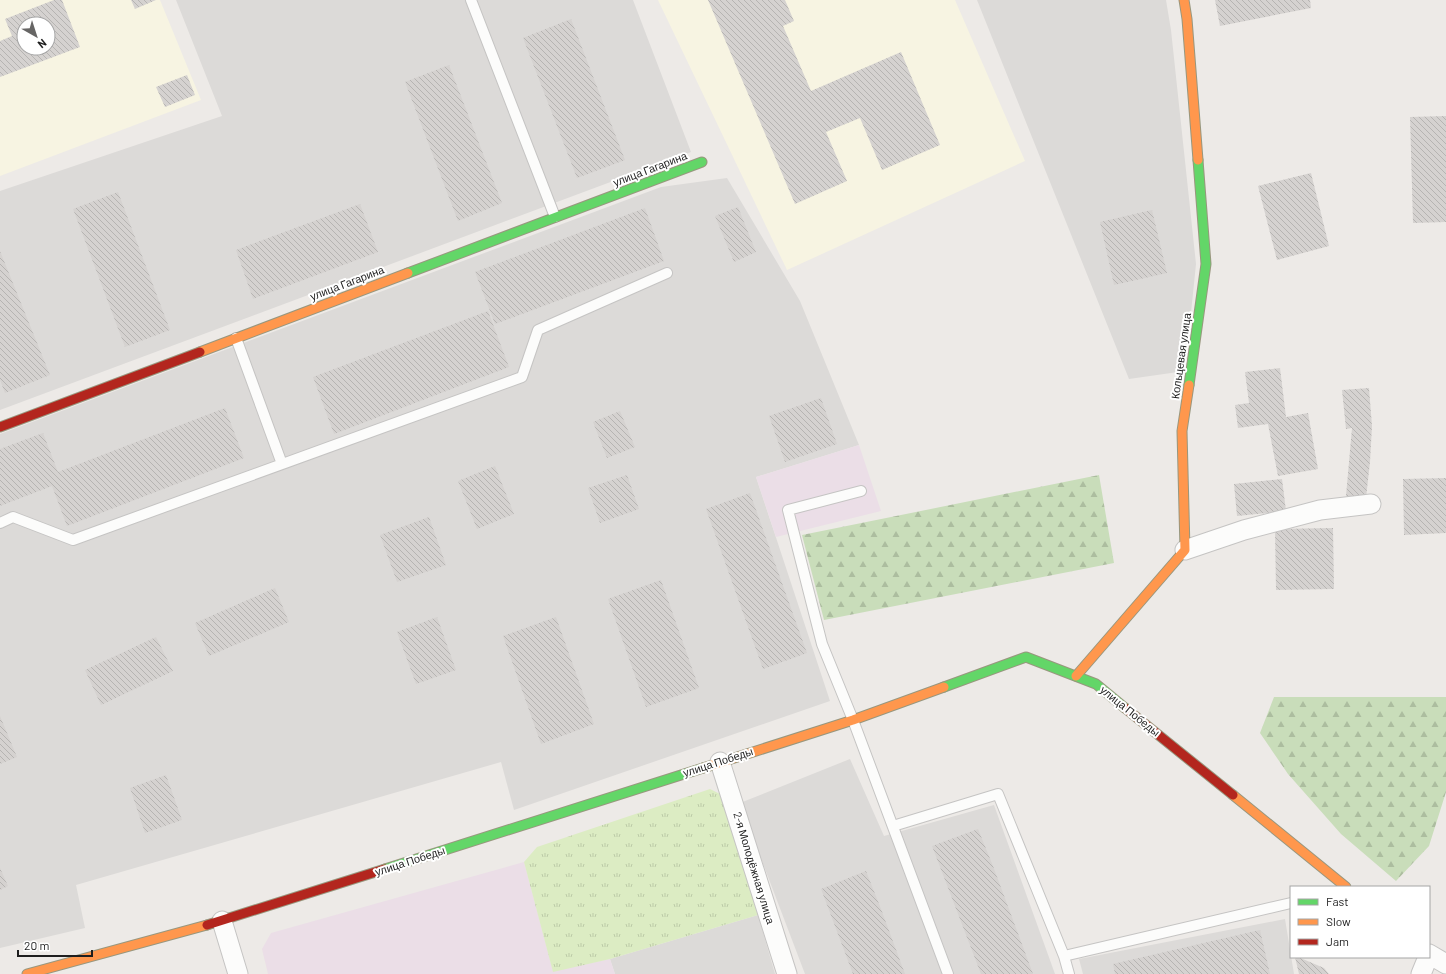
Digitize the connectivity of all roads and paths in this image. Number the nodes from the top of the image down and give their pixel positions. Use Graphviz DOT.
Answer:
graph roads {
  1 [pos="471,0"];
  2 [pos="1184,0"];
  3 [pos="702,162"];
  4 [pos="555,217"];
  5 [pos="668,273"];
  6 [pos="236,338"];
  7 [pos="0,427"];
  8 [pos="282,464"];
  9 [pos="861,491"];
  10 [pos="1371,504"];
  11 [pos="0,523"];
  12 [pos="1185,550"];
  13 [pos="1076,676"];
  14 [pos="853,720"];
  15 [pos="720,762"];
  16 [pos="893,826"];
  17 [pos="1345,886"];
  18 [pos="1290,903"];
  19 [pos="222,921"];
  20 [pos="1430,955"];
  21 [pos="1064,956"];
  22 [pos="1428,958"];
  23 [pos="1446,964"];
  24 [pos="27,974"];
  25 [pos="238,974"];
  26 [pos="787,974"];
  27 [pos="948,974"];
  28 [pos="1069,974"];
  29 [pos="1421,974"];
  1 -- 4 [label="lane"];
  2 -- 12 [label="street, Кольцевая улица"];
  3 -- 4 [label="street, улица Гагарина"];
  4 -- 6 [label="street, улица Гагарина"];
  5 -- 8 [label="lane"];
  6 -- 7 [label="street, улица Гагарина"];
  6 -- 8 [label="lane"];
  8 -- 11 [label="lane"];
  9 -- 14 [label="lane"];
  10 -- 12 [label="street"];
  12 -- 13 [label="street"];
  13 -- 14 [label="street, улица Победы"];
  13 -- 17 [label="street, улица Победы"];
  14 -- 15 [label="street, улица Победы"];
  14 -- 16 [label="lane"];
  15 -- 19 [label="street, улица Победы"];
  15 -- 26 [label="street, 2-я Молодёжная улица"];
  16 -- 21 [label="lane"];
  16 -- 27 [label="lane"];
  18 -- 21 [label="lane"];
  19 -- 24 [label="street, улица Победы"];
  19 -- 25 [label="street"];
  20 -- 23 [label="street"];
  21 -- 28 [label="lane"];
  22 -- 29 [label="street"];
}
